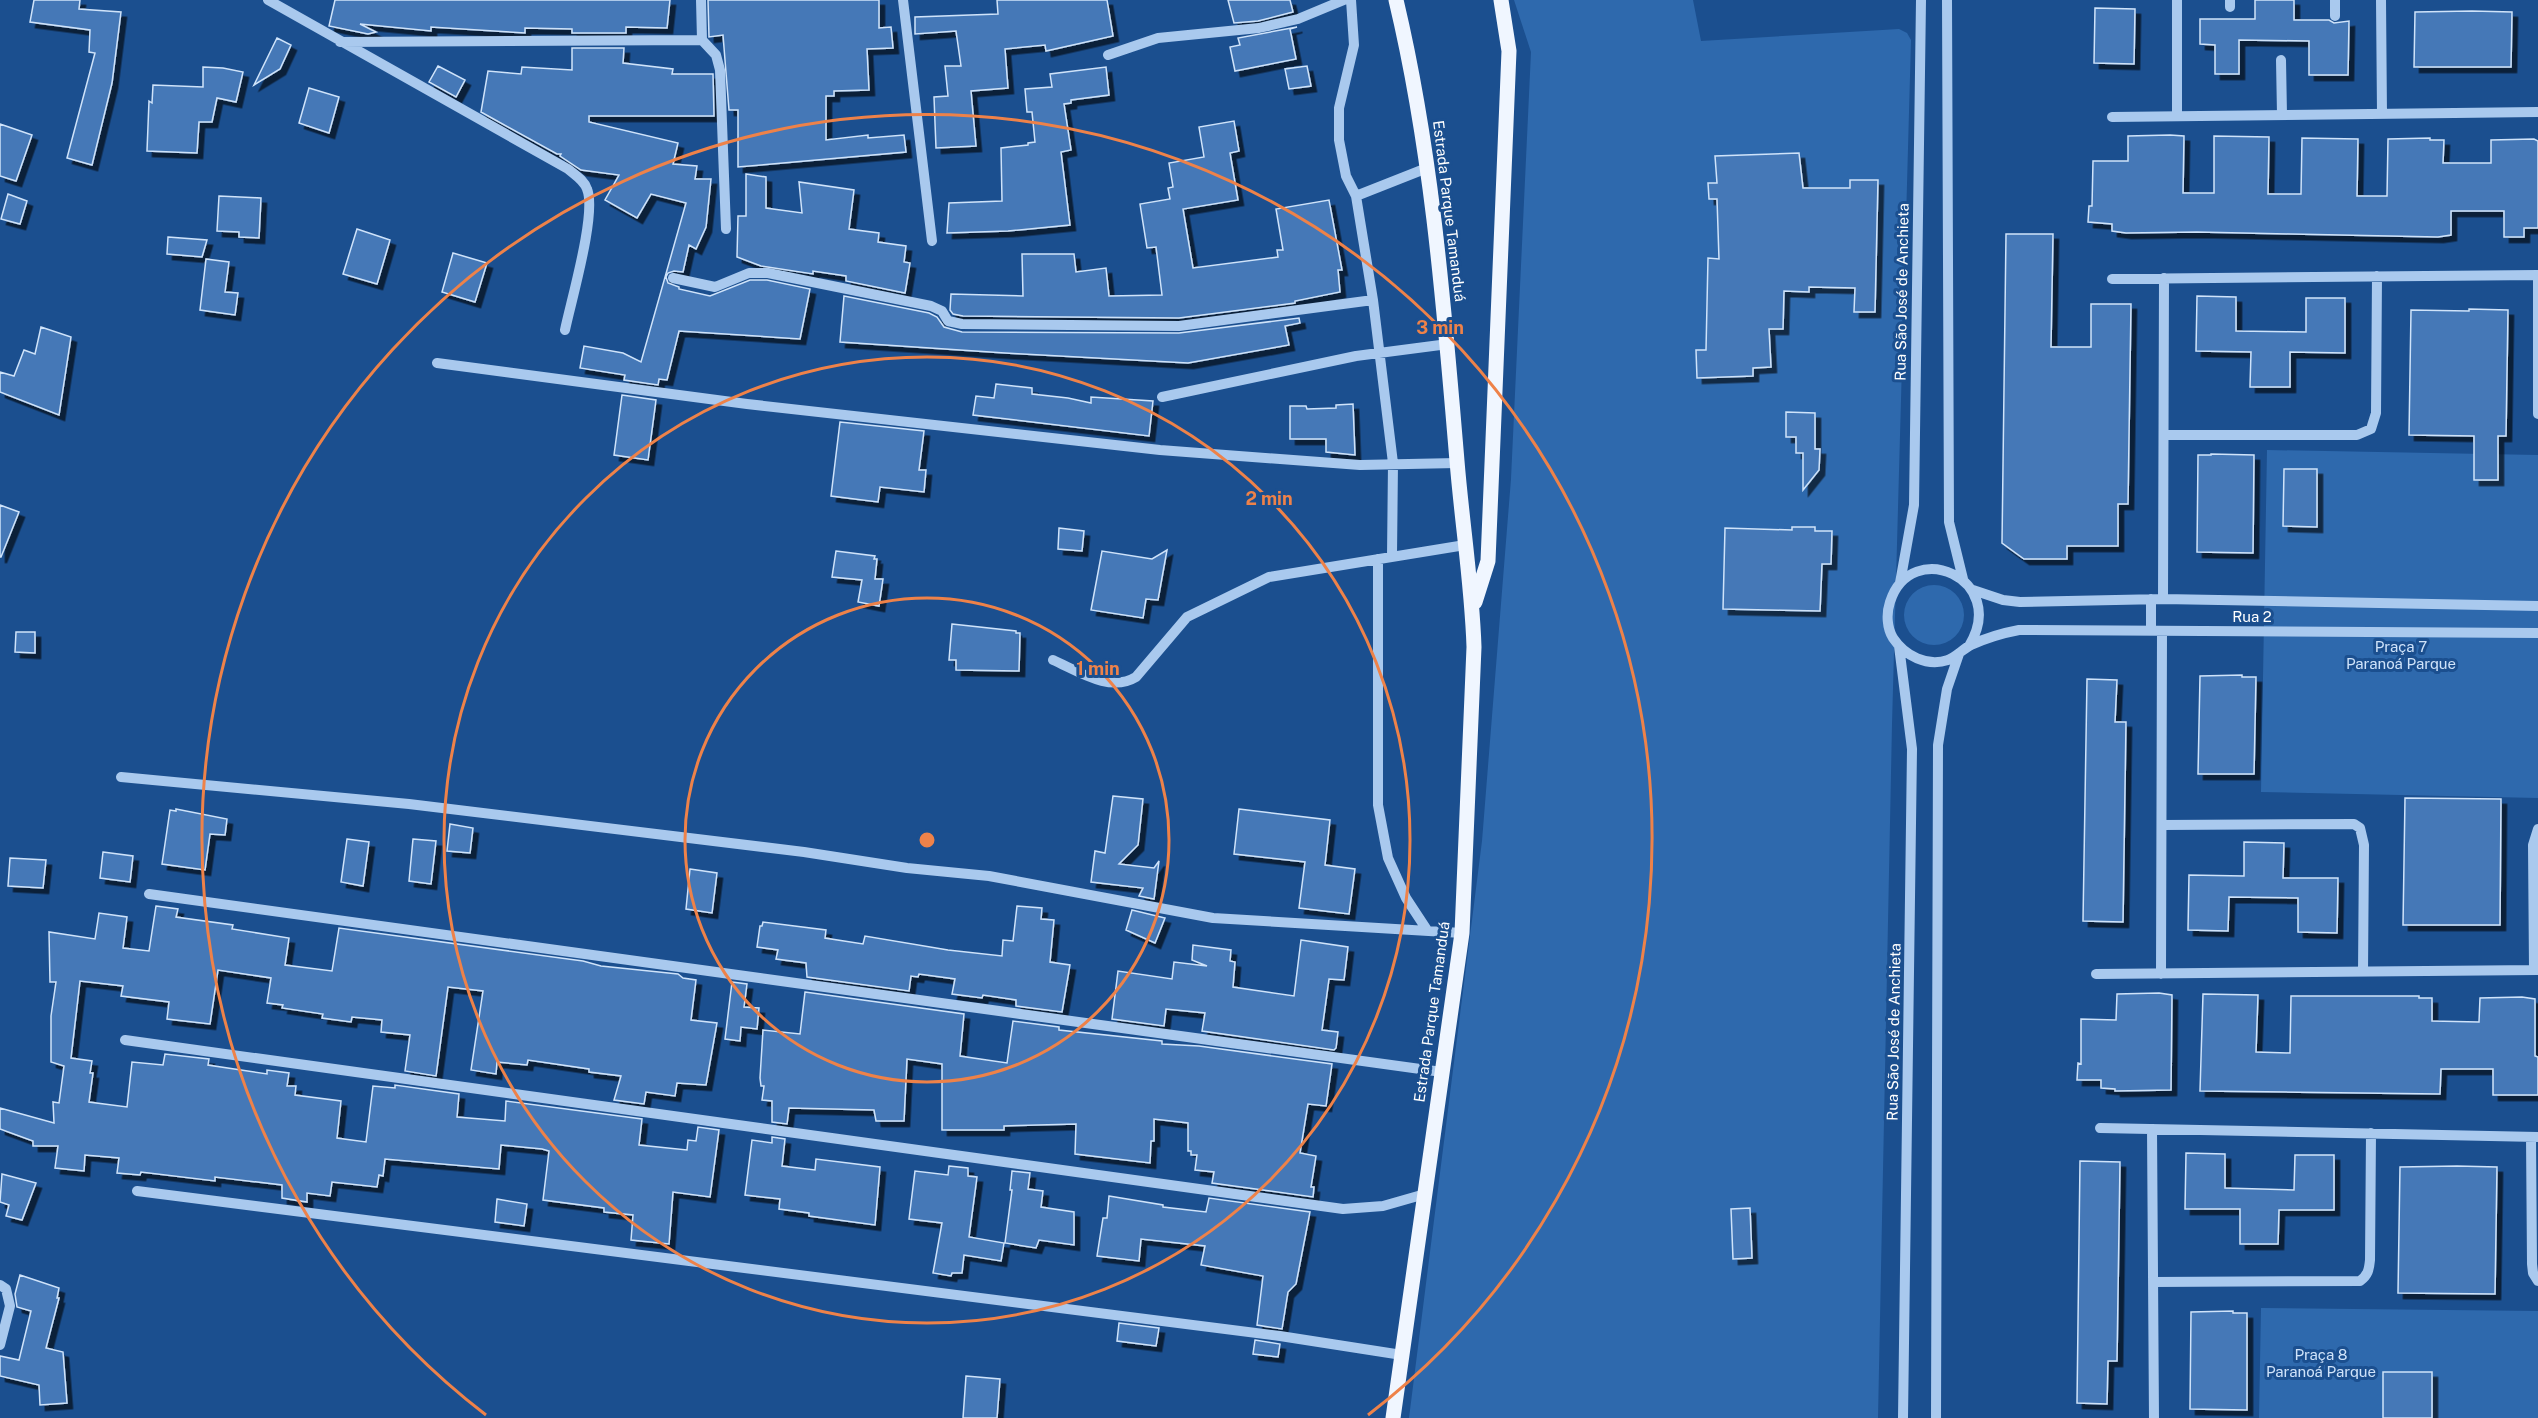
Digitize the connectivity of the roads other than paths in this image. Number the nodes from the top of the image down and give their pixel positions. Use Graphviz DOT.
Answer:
graph roads {
  1 [pos="268,0"];
  2 [pos="701,0"];
  3 [pos="903,0"];
  4 [pos="1344,0"];
  5 [pos="1351,0"];
  6 [pos="1396,0"];
  7 [pos="1501,0"];
  8 [pos="1921,0"];
  9 [pos="1947,0"];
  10 [pos="2177,0"];
  11 [pos="2335,0"];
  12 [pos="2381,0"];
  13 [pos="2335,16"];
  14 [pos="702,40"];
  15 [pos="339,42"];
  16 [pos="1108,55"];
  17 [pos="2281,60"];
  18 [pos="2538,112"];
  19 [pos="2382,114"];
  20 [pos="2282,115"];
  21 [pos="2177,116"];
  22 [pos="2112,117"];
  23 [pos="1427,168"];
  24 [pos="1356,196"];
  25 [pos="726,229"];
  26 [pos="932,241"];
  27 [pos="2538,275"];
  28 [pos="2376,276"];
  29 [pos="673,278"];
  30 [pos="2112,279"];
  31 [pos="2164,279"];
  32 [pos="1373,300"];
  33 [pos="565,330"];
  34 [pos="1448,344"];
  35 [pos="1380,352"];
  36 [pos="436,363"];
  37 [pos="1162,397"];
  38 [pos="2538,414"];
  39 [pos="2164,435"];
  40 [pos="1394,463"];
  41 [pos="1457,463"];
  42 [pos="1465,545"];
  43 [pos="1392,556"];
  44 [pos="1378,559"];
  45 [pos="1962,579"];
  46 [pos="1900,583"];
  47 [pos="1972,590"];
  48 [pos="2151,599"];
  49 [pos="2163,599"];
  50 [pos="2538,606"];
  51 [pos="1473,608"];
  52 [pos="2156,631"];
  53 [pos="2538,633"];
  54 [pos="1899,646"];
  55 [pos="1969,646"];
  56 [pos="1959,654"];
  57 [pos="1053,660"];
  58 [pos="121,777"];
  59 [pos="2162,825"];
  60 [pos="2538,829"];
  61 [pos="149,894"];
  62 [pos="1427,930"];
  63 [pos="1462,933"];
  64 [pos="2536,970"];
  65 [pos="2363,972"];
  66 [pos="2161,974"];
  67 [pos="2096,975"];
  68 [pos="125,1040"];
  69 [pos="1442,1072"];
  70 [pos="2100,1128"];
  71 [pos="2152,1129"];
  72 [pos="2371,1133"];
  73 [pos="2535,1137"];
  74 [pos="137,1191"];
  75 [pos="1425,1194"];
  76 [pos="2538,1281"];
  77 [pos="2153,1282"];
  78 [pos="0,1286"];
  79 [pos="0,1345"];
  80 [pos="1402,1355"];
  81 [pos="1393,1418"];
  82 [pos="1903,1418"];
  83 [pos="1936,1418"];
  84 [pos="2154,1418"];
  1 -- 15 [label="street"];
  2 -- 14 [label="street"];
  3 -- 26 [label="street"];
  4 -- 16 [label="street"];
  5 -- 24 [label="street"];
  6 -- 23 [label="main road, Estrada Parque Tamanduá"];
  7 -- 51 [label="main road, Estrada Parque Tamanduá"];
  8 -- 46 [label="street, Rua São José de Anchieta"];
  9 -- 45 [label="street"];
  10 -- 21 [label="street"];
  11 -- 13 [label="street"];
  12 -- 19 [label="street"];
  14 -- 15 [label="street"];
  14 -- 25 [label="street"];
  15 -- 33 [label="street"];
  17 -- 20 [label="street"];
  18 -- 19 [label="street"];
  19 -- 20 [label="street"];
  20 -- 21 [label="street"];
  21 -- 22 [label="street"];
  23 -- 24 [label="street"];
  23 -- 34 [label="main road, Estrada Parque Tamanduá"];
  24 -- 32 [label="street"];
  27 -- 28 [label="street"];
  27 -- 38 [label="street"];
  28 -- 31 [label="street"];
  28 -- 39 [label="street"];
  29 -- 32 [label="street"];
  30 -- 31 [label="street"];
  31 -- 39 [label="street"];
  32 -- 35 [label="street"];
  34 -- 35 [label="street"];
  34 -- 41 [label="main road, Estrada Parque Tamanduá"];
  35 -- 37 [label="street"];
  35 -- 40 [label="street"];
  36 -- 40 [label="street"];
  39 -- 49 [label="street"];
  40 -- 41 [label="street"];
  40 -- 43 [label="street"];
  41 -- 42 [label="main road, Estrada Parque Tamanduá"];
  42 -- 43 [label="street"];
  42 -- 51 [label="main road, Estrada Parque Tamanduá"];
  43 -- 44 [label="street"];
  44 -- 57 [label="street"];
  44 -- 62 [label="street"];
  45 -- 46 [label="street"];
  45 -- 47 [label="street"];
  46 -- 54 [label="street, Rua São José de Anchieta"];
  47 -- 48 [label="street, Rua 2"];
  47 -- 55 [label="street"];
  48 -- 49 [label="street, Rua 2"];
  48 -- 52 [label="street"];
  49 -- 50 [label="street, Rua 2"];
  51 -- 63 [label="main road, Estrada Parque Tamanduá"];
  52 -- 53 [label="street, Rua 2"];
  52 -- 55 [label="street, Rua 2"];
  52 -- 59 [label="street"];
  54 -- 56 [label="street"];
  54 -- 82 [label="street, Rua São José de Anchieta"];
  55 -- 56 [label="street"];
  56 -- 83 [label="street"];
  58 -- 62 [label="street"];
  59 -- 65 [label="street"];
  59 -- 66 [label="street"];
  60 -- 64 [label="street"];
  61 -- 69 [label="street"];
  62 -- 63 [label="street"];
  63 -- 69 [label="main road, Estrada Parque Tamanduá"];
  64 -- 65 [label="street"];
  65 -- 66 [label="street"];
  66 -- 67 [label="street"];
  68 -- 75 [label="street"];
  69 -- 75 [label="main road, Estrada Parque Tamanduá"];
  70 -- 71 [label="street"];
  71 -- 72 [label="street"];
  71 -- 77 [label="street"];
  72 -- 73 [label="street"];
  72 -- 77 [label="street"];
  73 -- 76 [label="street"];
  74 -- 80 [label="street"];
  75 -- 80 [label="main road, Estrada Parque Tamanduá"];
  77 -- 84 [label="street"];
  78 -- 79 [label="street"];
  80 -- 81 [label="main road, Estrada Parque Tamanduá"];
}
